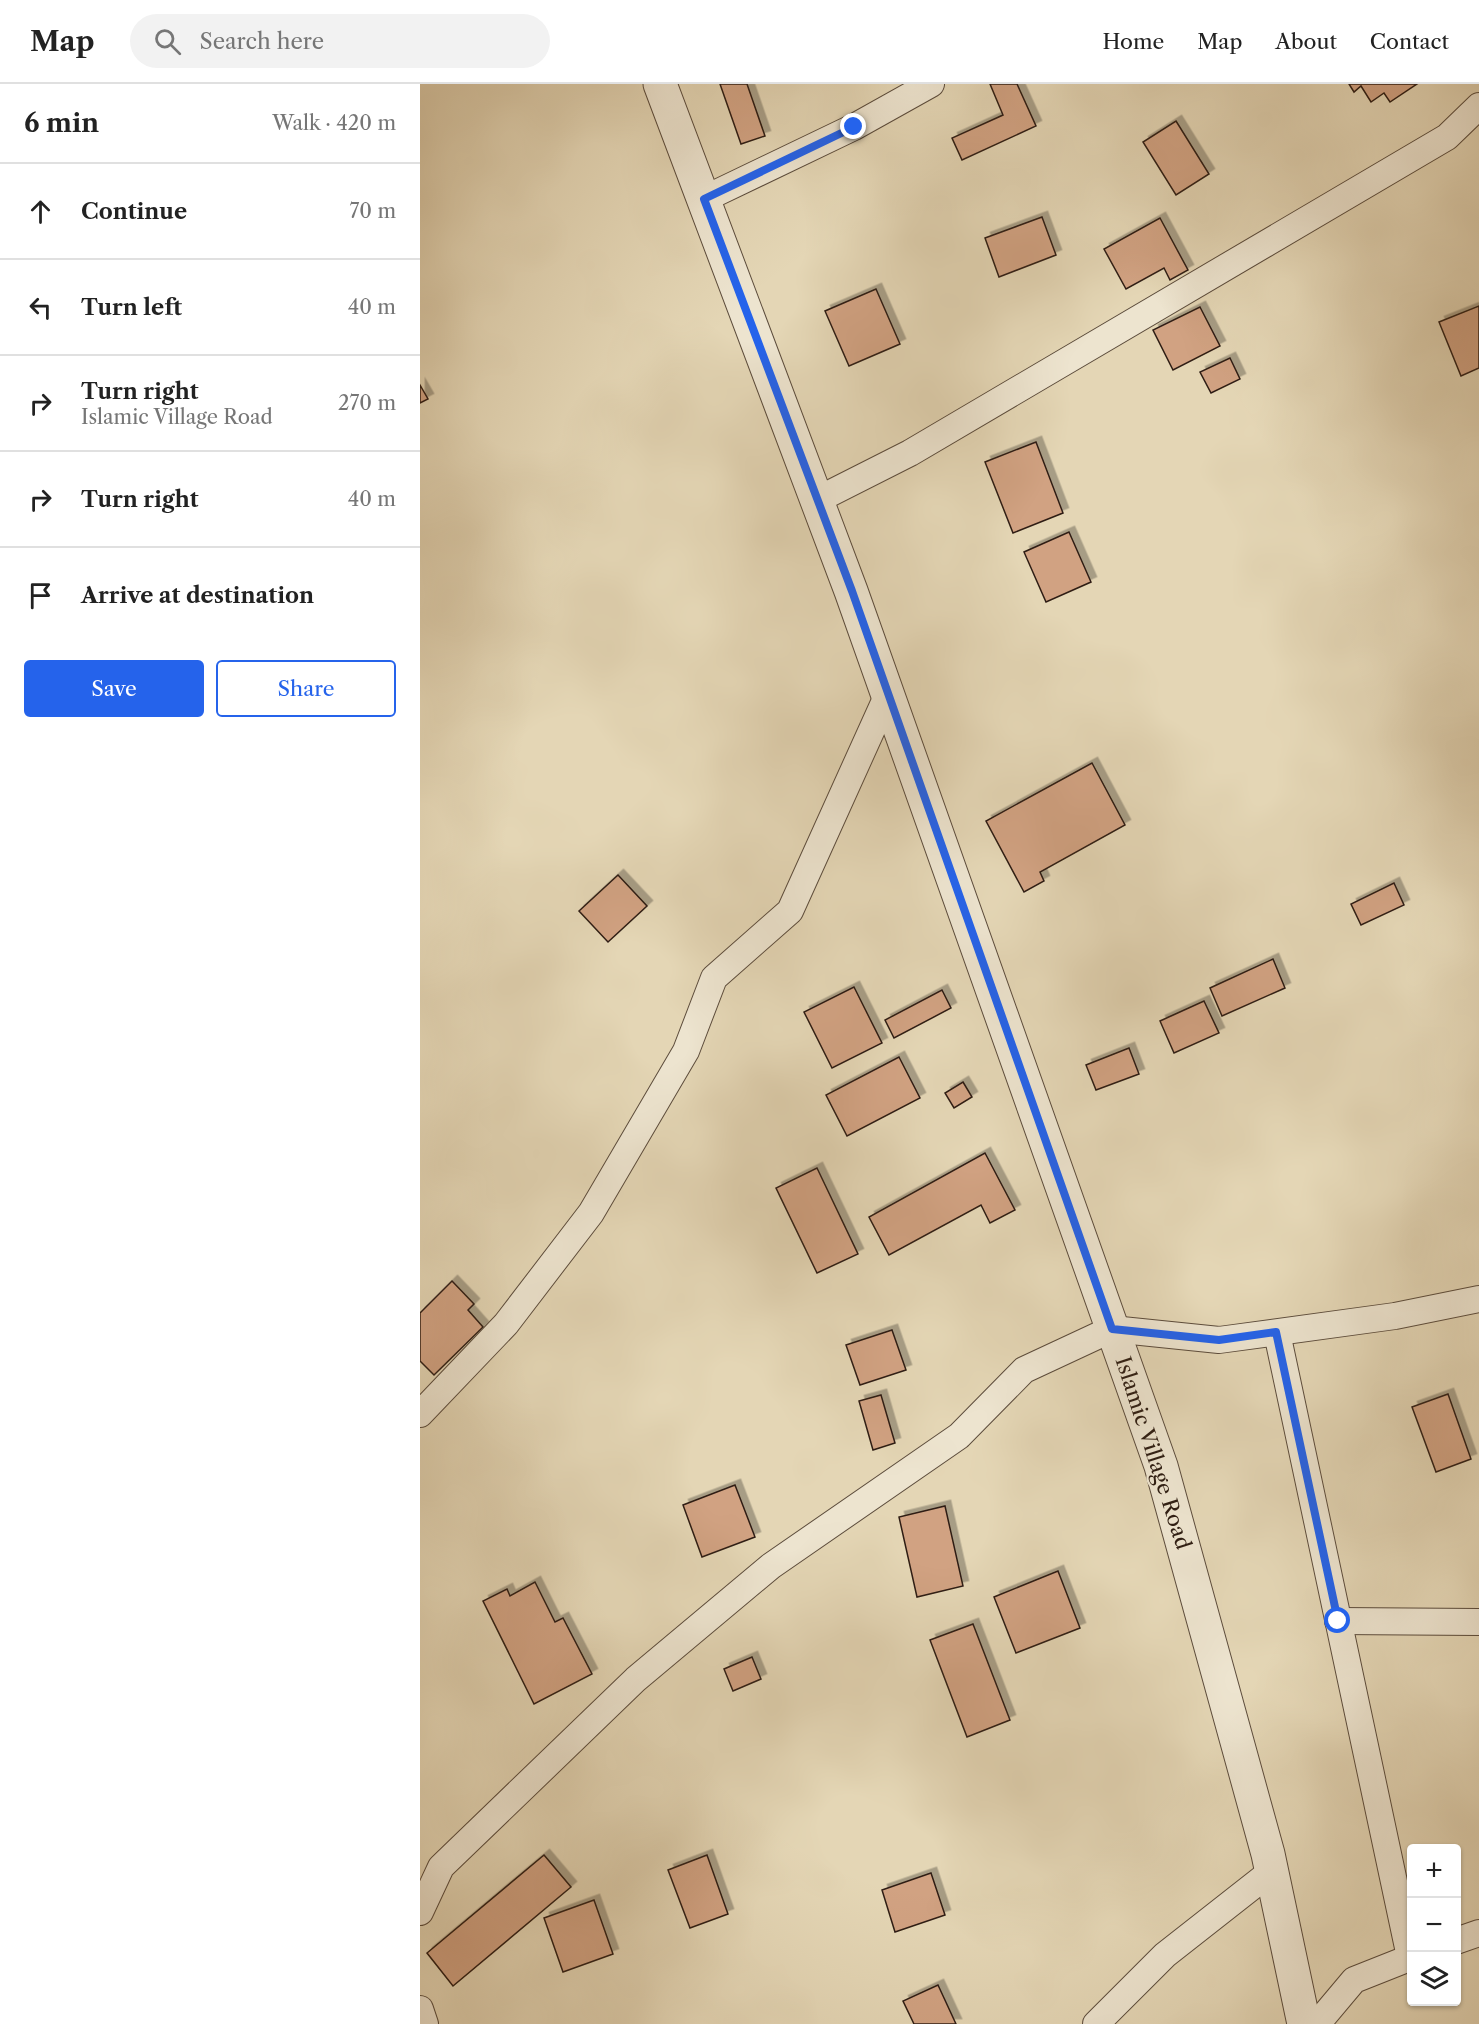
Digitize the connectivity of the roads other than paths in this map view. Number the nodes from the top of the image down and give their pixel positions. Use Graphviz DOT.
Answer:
graph roads {
  1 [pos="660,84"];
  2 [pos="930,84"];
  3 [pos="1479,106"];
  4 [pos="704,199"];
  5 [pos="817,500"];
  6 [pos="888,694"];
  7 [pos="1479,1299"];
  8 [pos="1112,1329"];
  9 [pos="1276,1332"];
  10 [pos="420,1414"];
  11 [pos="1338,1621"];
  12 [pos="1479,1622"];
  13 [pos="1272,1871"];
  14 [pos="420,1912"];
  15 [pos="1479,1933"];
  16 [pos="1461,1939"];
  17 [pos="1410,1952"];
  18 [pos="1407,1959"];
  19 [pos="420,2008"];
  20 [pos="425,2024"];
  21 [pos="1096,2024"];
  22 [pos="1305,2024"];
  23 [pos="1317,2024"];
  1 -- 4 [label="street, Islamic Village Road"];
  2 -- 4 [label="street"];
  3 -- 5 [label="street"];
  4 -- 5 [label="street, Islamic Village Road"];
  5 -- 6 [label="street, Islamic Village Road"];
  6 -- 8 [label="street, Islamic Village Road"];
  6 -- 10 [label="street"];
  7 -- 9 [label="street"];
  8 -- 9 [label="street"];
  8 -- 13 [label="street, Islamic Village Road"];
  8 -- 14 [label="street"];
  9 -- 11 [label="street"];
  11 -- 12 [label="street"];
  11 -- 17 [label="street"];
  13 -- 21 [label="street"];
  13 -- 22 [label="street, Islamic Village Road"];
  15 -- 16 [label="street"];
  18 -- 23 [label="street"];
  19 -- 20 [label="street"];
}
